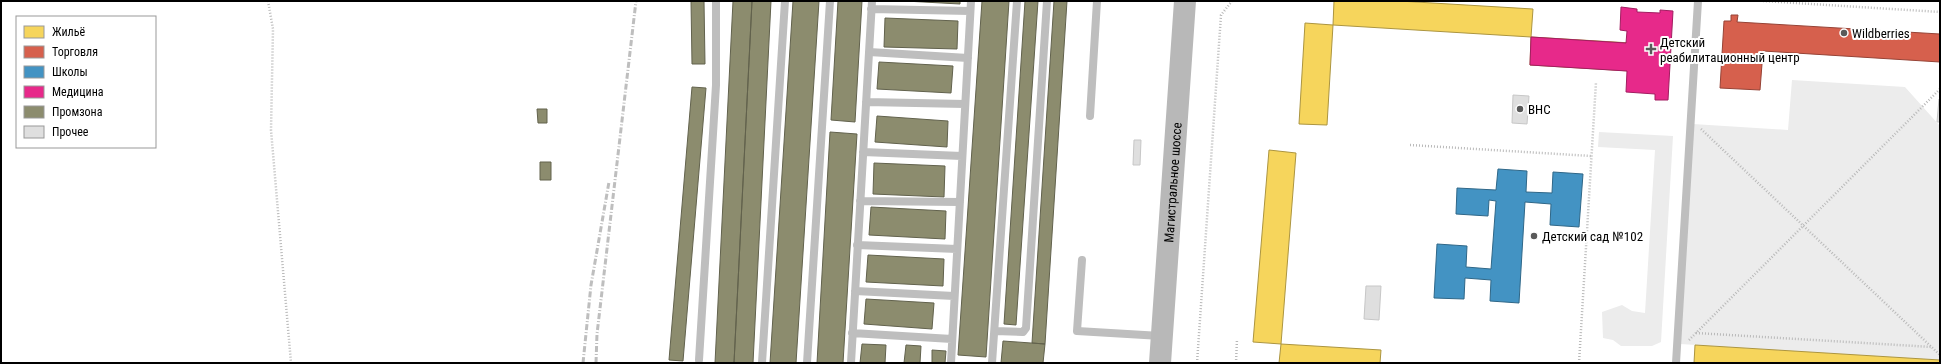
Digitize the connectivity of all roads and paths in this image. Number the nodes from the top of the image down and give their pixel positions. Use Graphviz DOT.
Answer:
graph roads {
  1 [pos="268,1"];
  2 [pos="716,1"];
  3 [pos="785,1"];
  4 [pos="830,1"];
  5 [pos="971,1"];
  6 [pos="1017,1"];
  7 [pos="1047,1"];
  8 [pos="1097,1"];
  9 [pos="1185,1"];
  10 [pos="1232,1"];
  11 [pos="1698,1"];
  12 [pos="1763,1"];
  13 [pos="872,5"];
  14 [pos="970,11"];
  15 [pos="1940,12"];
  16 [pos="869,52"];
  17 [pos="968,58"];
  18 [pos="1596,82"];
  19 [pos="1940,89"];
  20 [pos="866,102"];
  21 [pos="965,104"];
  22 [pos="1090,116"];
  23 [pos="1691,119"];
  24 [pos="1410,145"];
  25 [pos="863,152"];
  26 [pos="962,156"];
  27 [pos="1591,156"];
  28 [pos="860,201"];
  29 [pos="960,202"];
  30 [pos="1803,226"];
  31 [pos="857,244"];
  32 [pos="957,249"];
  33 [pos="1082,260"];
  34 [pos="855,291"];
  35 [pos="954,296"];
  36 [pos="995,331"];
  37 [pos="852,333"];
  38 [pos="1696,333"];
  39 [pos="1162,336"];
  40 [pos="1237,338"];
  41 [pos="952,339"];
  42 [pos="1932,348"];
  43 [pos="1677,352"];
  44 [pos="1940,354"];
  45 [pos="699,360"];
  46 [pos="291,363"];
  47 [pos="762,363"];
  48 [pos="807,363"];
  49 [pos="851,363"];
  50 [pos="950,363"];
  51 [pos="992,363"];
  52 [pos="1160,363"];
  53 [pos="1197,363"];
  54 [pos="1236,363"];
  55 [pos="1579,363"];
  56 [pos="1676,363"];
  1 -- 46 [label="path"];
  2 -- 45 [label="lane"];
  3 -- 47 [label="lane"];
  4 -- 48 [label="lane"];
  5 -- 14 [label="lane"];
  6 -- 36 [label="lane"];
  7 -- 36 [label="lane"];
  8 -- 22 [label="lane"];
  9 -- 39 [label="main road, Магистральное шоссе"];
  10 -- 53 [label="path"];
  11 -- 23 [label="lane"];
  12 -- 15 [label="path"];
  13 -- 14 [label="lane"];
  13 -- 16 [label="lane"];
  14 -- 17 [label="lane"];
  16 -- 17 [label="lane"];
  16 -- 20 [label="lane"];
  17 -- 21 [label="lane"];
  18 -- 27 [label="path"];
  19 -- 30 [label="path"];
  20 -- 21 [label="lane"];
  20 -- 25 [label="lane"];
  21 -- 26 [label="lane"];
  23 -- 30 [label="path"];
  23 -- 43 [label="lane"];
  24 -- 27 [label="path"];
  25 -- 26 [label="lane"];
  25 -- 28 [label="lane"];
  26 -- 29 [label="lane"];
  27 -- 55 [label="path"];
  28 -- 29 [label="lane"];
  28 -- 31 [label="lane"];
  29 -- 32 [label="lane"];
  30 -- 38 [label="path"];
  30 -- 42 [label="path"];
  31 -- 32 [label="lane"];
  31 -- 34 [label="lane"];
  32 -- 35 [label="lane"];
  33 -- 39 [label="lane"];
  34 -- 35 [label="lane"];
  34 -- 37 [label="lane"];
  35 -- 41 [label="lane"];
  36 -- 51 [label="lane"];
  37 -- 41 [label="lane"];
  37 -- 49 [label="lane"];
  38 -- 42 [label="path"];
  38 -- 43 [label="path"];
  39 -- 52 [label="main road, Магистральное шоссе"];
  40 -- 54 [label="path"];
  41 -- 50 [label="lane"];
  42 -- 44 [label="path"];
  43 -- 56 [label="lane"];
}
